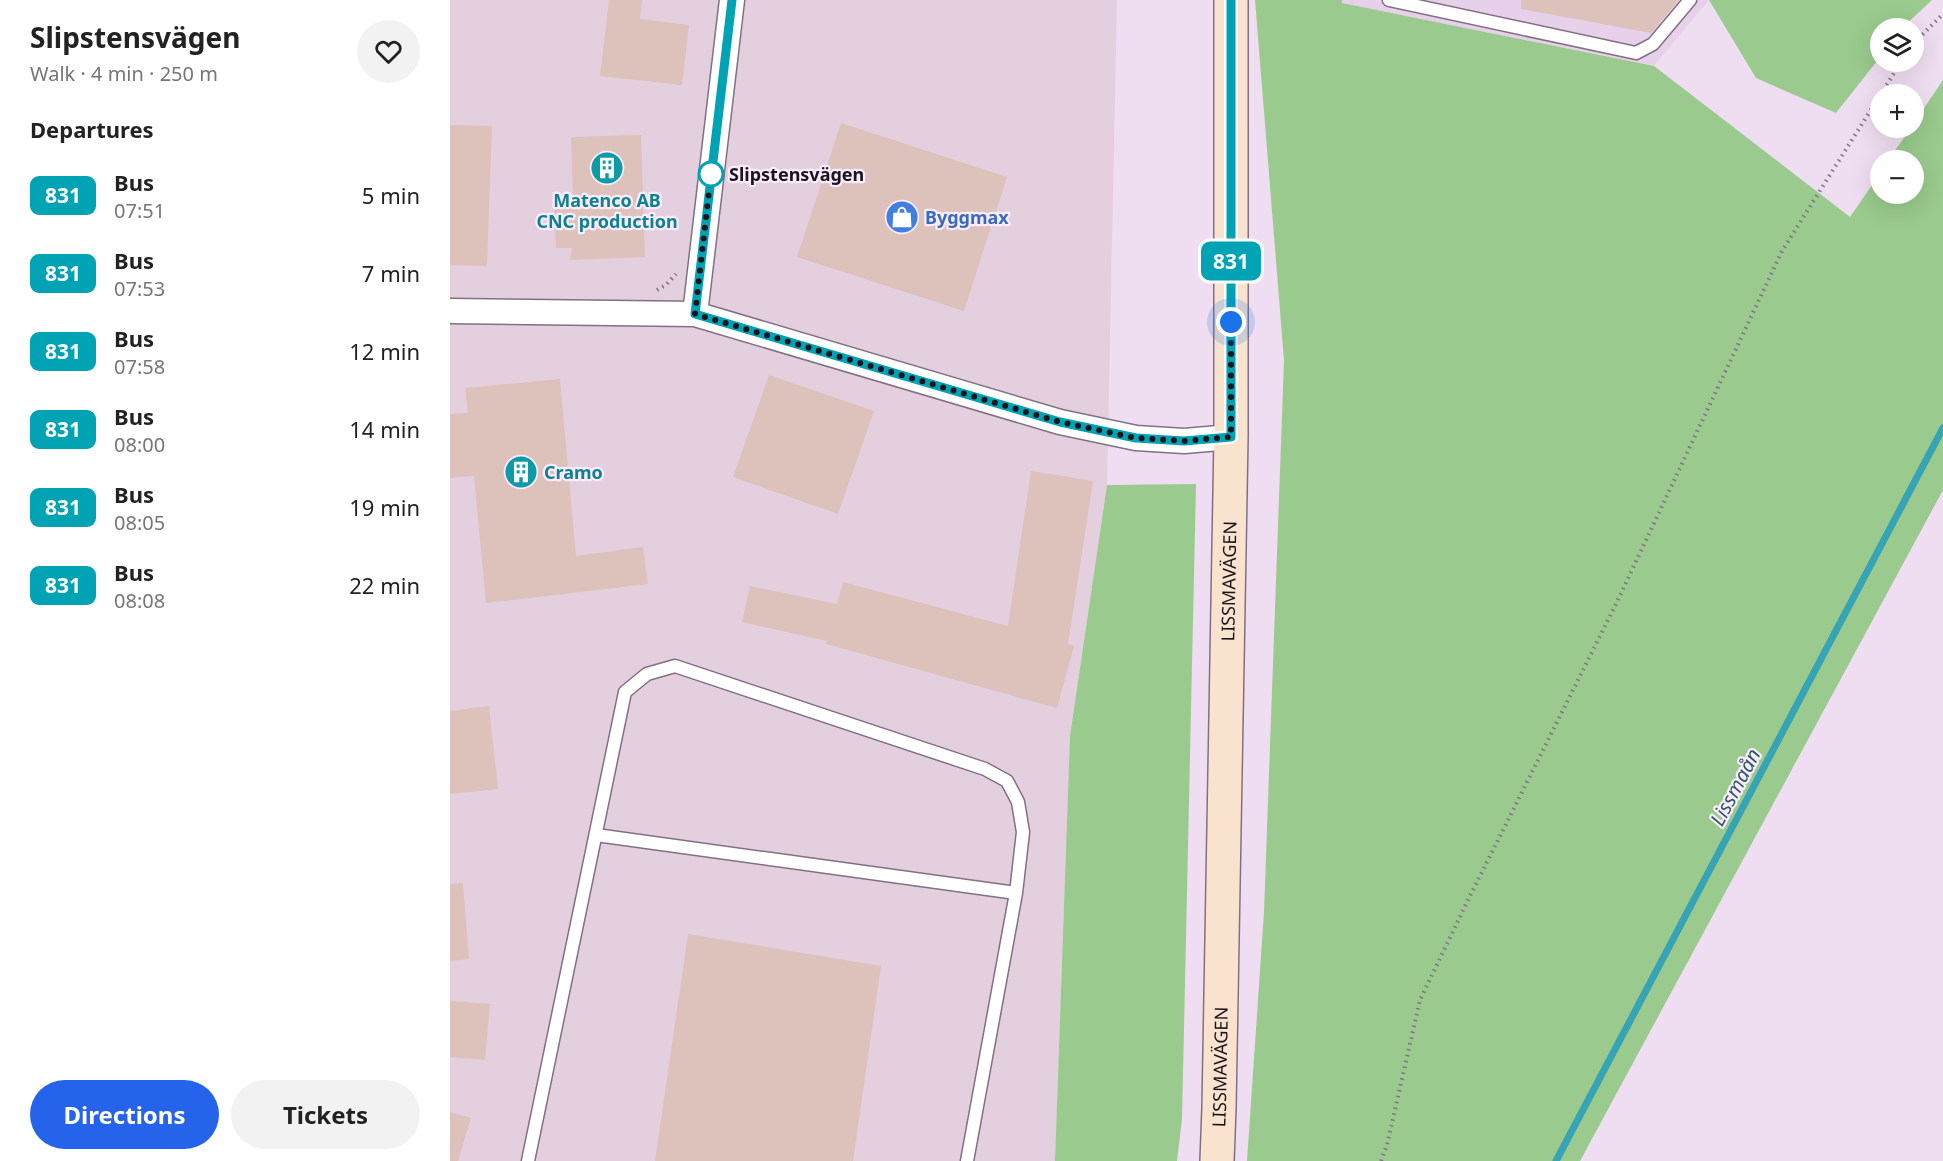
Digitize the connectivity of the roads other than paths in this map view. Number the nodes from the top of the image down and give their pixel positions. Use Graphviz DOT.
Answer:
graph roads {
  1 [pos="732,0"];
  2 [pos="1231,0"];
  3 [pos="1389,0"];
  4 [pos="1690,0"];
  5 [pos="450,311"];
  6 [pos="695,314"];
  7 [pos="1231,437"];
  8 [pos="596,835"];
  9 [pos="1016,893"];
  10 [pos="528,1161"];
  11 [pos="967,1161"];
  12 [pos="1217,1161"];
  1 -- 6 [label="street"];
  2 -- 7 [label="street, LISSMAVÄGEN"];
  3 -- 4 [label="lane"];
  5 -- 6 [label="street"];
  6 -- 7 [label="street"];
  7 -- 12 [label="street, LISSMAVÄGEN"];
  8 -- 9 [label="lane"];
  8 -- 9 [label="lane"];
  8 -- 10 [label="lane"];
  9 -- 11 [label="lane"];
}
